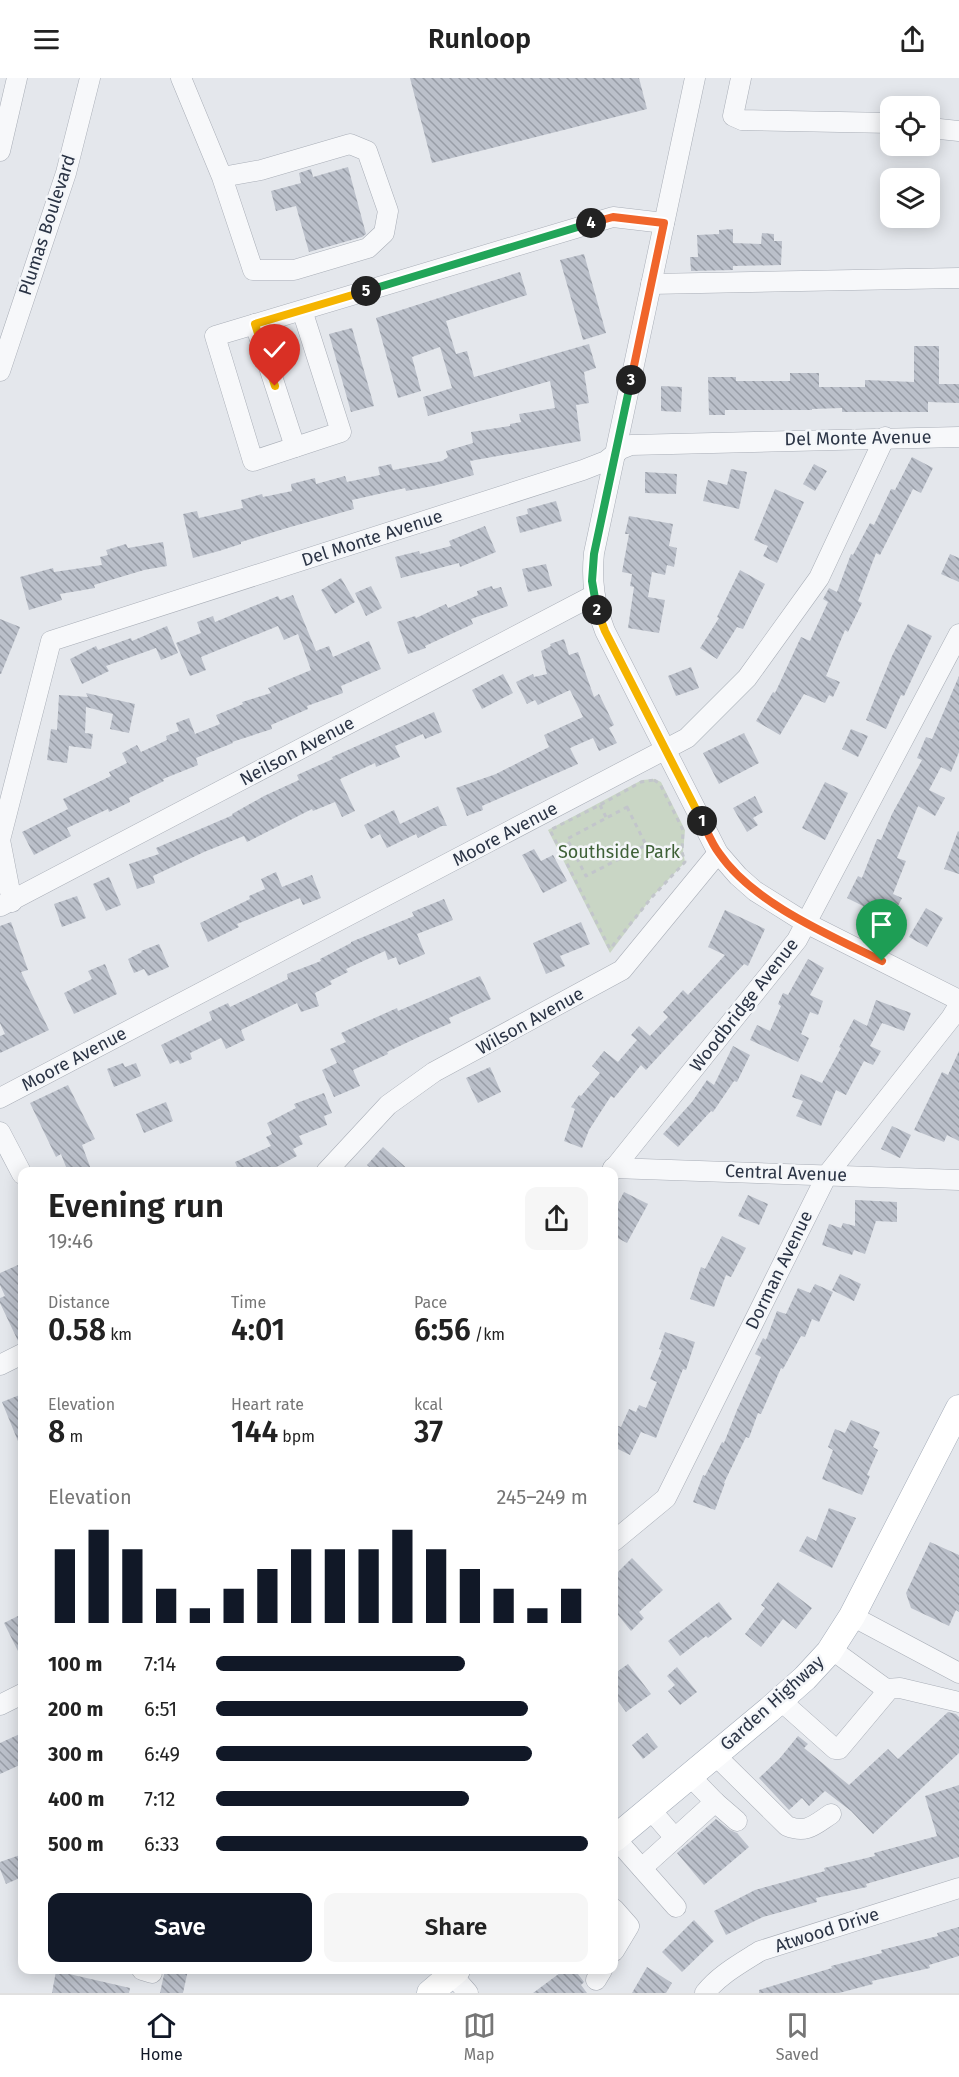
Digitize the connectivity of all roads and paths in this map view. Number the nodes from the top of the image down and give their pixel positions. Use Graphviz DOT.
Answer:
graph roads {
  1 [pos="16,78"];
  2 [pos="90,78"];
  3 [pos="181,78"];
  4 [pos="694,78"];
  5 [pos="741,78"];
  6 [pos="880,123"];
  7 [pos="940,129"];
  8 [pos="959,131"];
  9 [pos="0,152"];
  10 [pos="222,177"];
  11 [pos="664,223"];
  12 [pos="959,278"];
  13 [pos="651,284"];
  14 [pos="302,310"];
  15 [pos="255,324"];
  16 [pos="1,361"];
  17 [pos="959,436"];
  18 [pos="885,437"];
  19 [pos="295,447"];
  20 [pos="615,454"];
  21 [pos="594,595"];
  22 [pos="959,634"];
  23 [pos="666,750"];
  24 [pos="600,805"];
  25 [pos="606,817"];
  26 [pos="718,853"];
  27 [pos="6,904"];
  28 [pos="806,923"];
  29 [pos="959,1000"];
  30 [pos="959,1005"];
  31 [pos="0,1098"];
  32 [pos="0,1132"];
  33 [pos="18,1167"];
  34 [pos="331,1167"];
  35 [pos="614,1167"];
  36 [pos="618,1170"];
  37 [pos="827,1175"];
  38 [pos="959,1180"];
  39 [pos="18,1356"];
  40 [pos="0,1365"];
  41 [pos="959,1408"];
  42 [pos="618,1538"];
  43 [pos="852,1616"];
  44 [pos="831,1649"];
  45 [pos="959,1672"];
  46 [pos="886,1689"];
  47 [pos="18,1696"];
  48 [pos="780,1700"];
  49 [pos="959,1702"];
  50 [pos="0,1705"];
  51 [pos="715,1755"];
  52 [pos="690,1776"];
  53 [pos="715,1802"];
  54 [pos="650,1809"];
  55 [pos="831,1814"];
  56 [pos="737,1821"];
  57 [pos="618,1836"];
  58 [pos="675,1838"];
  59 [pos="618,1843"];
  60 [pos="642,1868"];
  61 [pos="959,1888"];
  62 [pos="676,1907"];
  63 [pos="618,1914"];
  64 [pos="618,1944"];
  65 [pos="456,1977"];
  66 [pos="430,1993"];
  67 [pos="705,1993"];
  1 -- 9 [label="street"];
  2 -- 16 [label="street, Plumas Boulevard"];
  3 -- 10 [label="street"];
  4 -- 11 [label="street"];
  5 -- 6 [label="street"];
  7 -- 8 [label="street"];
  10 -- 10 [label="street"];
  11 -- 13 [label="street"];
  11 -- 14 [label="street"];
  12 -- 13 [label="street"];
  13 -- 20 [label="street"];
  14 -- 15 [label="street"];
  14 -- 19 [label="street"];
  15 -- 19 [label="street"];
  15 -- 19 [label="street"];
  17 -- 18 [label="street, Del Monte Avenue"];
  18 -- 20 [label="street, Del Monte Avenue"];
  18 -- 23 [label="street, Moore Avenue"];
  20 -- 21 [label="street"];
  20 -- 27 [label="street, Del Monte Avenue"];
  21 -- 23 [label="street"];
  21 -- 27 [label="street, Neilson Avenue"];
  22 -- 28 [label="street, Woodbridge Avenue"];
  23 -- 26 [label="street"];
  23 -- 31 [label="street, Moore Avenue"];
  24 -- 24 [label="path"];
  24 -- 25 [label="path"];
  25 -- 25 [label="path"];
  26 -- 28 [label="street"];
  26 -- 34 [label="street, Wilson Avenue"];
  28 -- 29 [label="street"];
  28 -- 35 [label="street, Woodbridge Avenue"];
  30 -- 37 [label="street, Dorman Avenue"];
  32 -- 33 [label="street"];
  36 -- 37 [label="street, Central Avenue"];
  37 -- 38 [label="street, Central Avenue"];
  37 -- 42 [label="street, Dorman Avenue"];
  39 -- 40 [label="street"];
  41 -- 43 [label="main road, Garden Highway"];
  43 -- 44 [label="main road, Garden Highway"];
  43 -- 45 [label="street"];
  44 -- 46 [label="street"];
  44 -- 48 [label="main road, Garden Highway"];
  46 -- 48 [label="street"];
  46 -- 49 [label="street"];
  47 -- 50 [label="street"];
  48 -- 51 [label="main road, Garden Highway"];
  51 -- 52 [label="main road, Garden Highway"];
  51 -- 55 [label="street"];
  52 -- 53 [label="street"];
  52 -- 54 [label="main road, Garden Highway"];
  53 -- 56 [label="street"];
  53 -- 58 [label="street"];
  54 -- 57 [label="main road, Garden Highway"];
  54 -- 58 [label="street"];
  58 -- 60 [label="street"];
  59 -- 60 [label="street"];
  60 -- 62 [label="street"];
  61 -- 67 [label="street, Atwood Drive"];
  63 -- 64 [label="street"];
  65 -- 66 [label="main road"];
}
